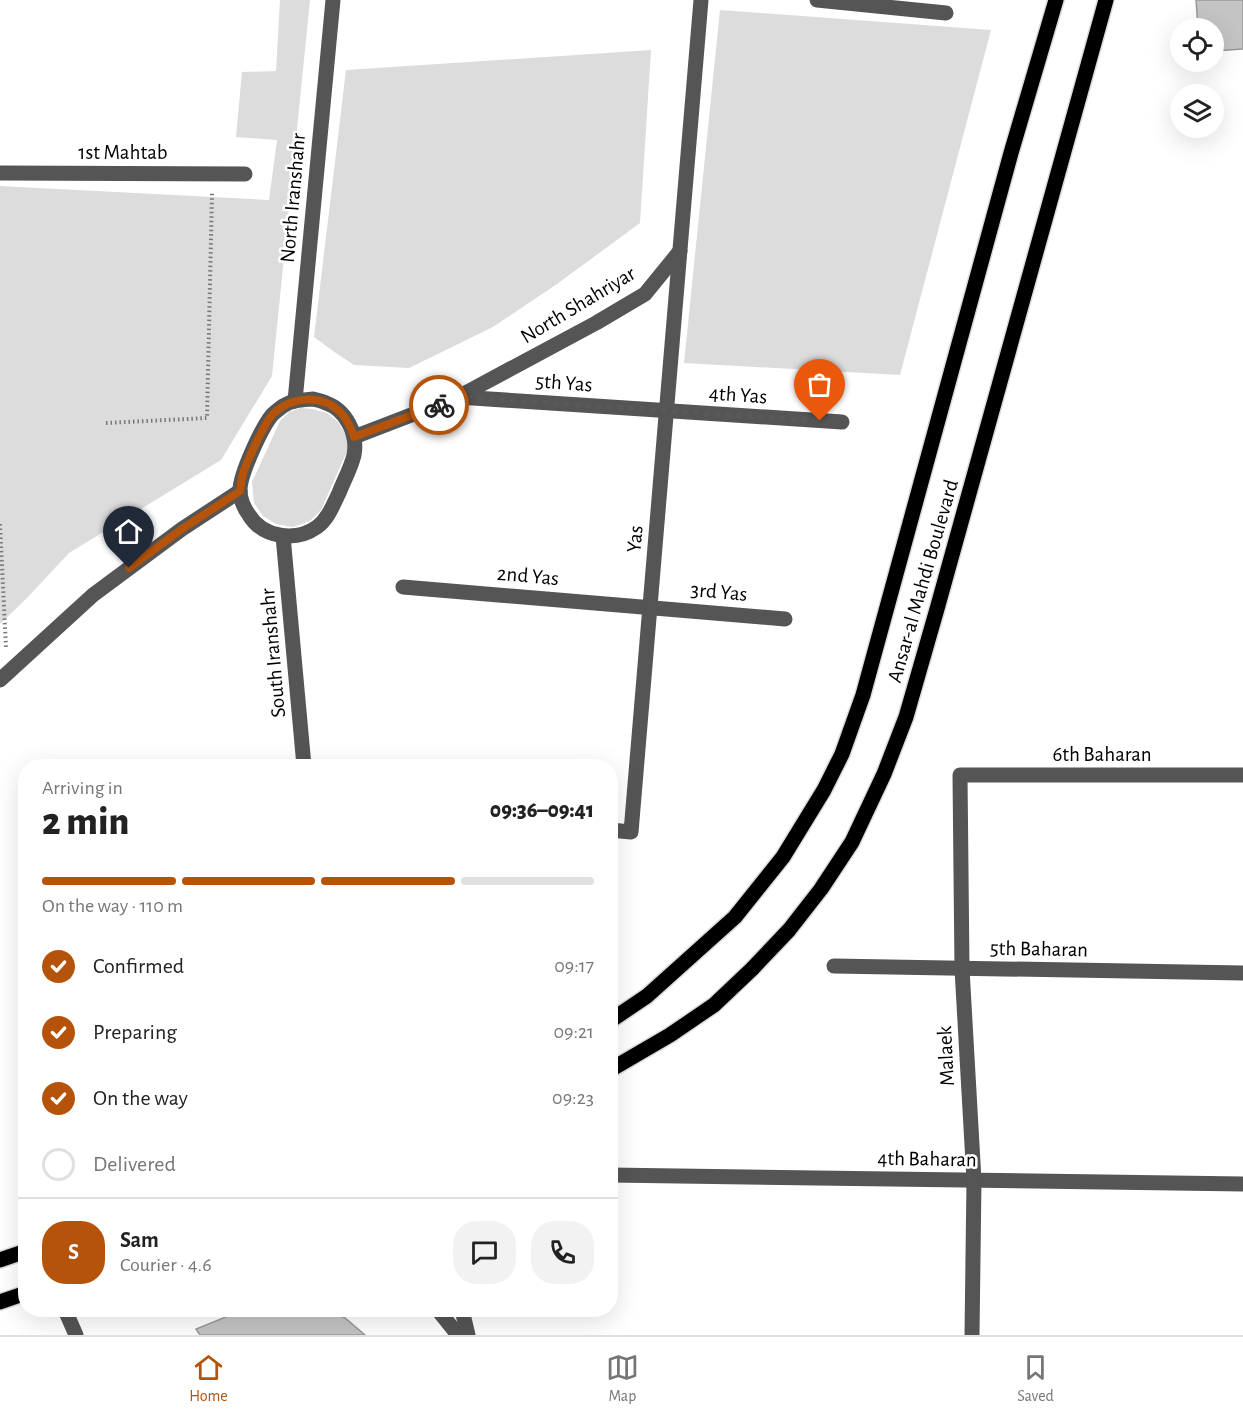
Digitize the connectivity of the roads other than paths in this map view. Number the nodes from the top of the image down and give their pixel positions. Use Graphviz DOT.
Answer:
graph roads {
  1 [pos="333,0"];
  2 [pos="701,0"];
  3 [pos="817,0"];
  4 [pos="1056,0"];
  5 [pos="1106,0"];
  6 [pos="946,13"];
  7 [pos="0,173"];
  8 [pos="245,174"];
  9 [pos="680,251"];
  10 [pos="458,397"];
  11 [pos="295,401"];
  12 [pos="667,411"];
  13 [pos="842,422"];
  14 [pos="354,437"];
  15 [pos="240,491"];
  16 [pos="283,536"];
  17 [pos="403,587"];
  18 [pos="650,608"];
  19 [pos="785,619"];
  20 [pos="4,676"];
  21 [pos="303,759"];
  22 [pos="960,775"];
  23 [pos="1243,775"];
  24 [pos="618,831"];
  25 [pos="834,966"];
  26 [pos="962,969"];
  27 [pos="1243,973"];
  28 [pos="618,1016"];
  29 [pos="618,1065"];
  30 [pos="618,1175"];
  31 [pos="974,1180"];
  32 [pos="1243,1184"];
  33 [pos="18,1254"];
  34 [pos="0,1260"];
  35 [pos="18,1296"];
  36 [pos="0,1302"];
  37 [pos="68,1317"];
  38 [pos="444,1317"];
  39 [pos="464,1317"];
  40 [pos="76,1335"];
  41 [pos="458,1335"];
  42 [pos="468,1335"];
  43 [pos="972,1335"];
  1 -- 11 [label="street, North Iranshahr"];
  2 -- 9 [label="street"];
  3 -- 6 [label="street"];
  4 -- 28 [label="main road, Ansar-al Mahdi Boulevard"];
  5 -- 29 [label="main road, Ansar-al Mahdi Boulevard"];
  7 -- 8 [label="street, 1st Mahtab"];
  9 -- 10 [label="street, North Shahriyar"];
  9 -- 12 [label="street, Yas"];
  10 -- 12 [label="street, 5th Yas"];
  10 -- 14 [label="street, North Shahriyar"];
  11 -- 14 [label="street"];
  11 -- 15 [label="street"];
  12 -- 13 [label="street, 4th Yas"];
  12 -- 18 [label="street, Yas"];
  14 -- 16 [label="street"];
  15 -- 16 [label="street"];
  15 -- 20 [label="street"];
  16 -- 21 [label="street, South Iranshahr"];
  17 -- 18 [label="street, 2nd Yas"];
  18 -- 19 [label="street, 3rd Yas"];
  18 -- 24 [label="street, Yas"];
  22 -- 23 [label="street, 6th Baharan"];
  22 -- 26 [label="street, Malaek"];
  25 -- 26 [label="street, 5th Baharan"];
  26 -- 27 [label="street, 5th Baharan"];
  26 -- 31 [label="street, Malaek"];
  30 -- 31 [label="street, 4th Baharan"];
  31 -- 32 [label="street, 4th Baharan"];
  31 -- 43 [label="street, Malaek"];
  33 -- 34 [label="main road"];
  35 -- 36 [label="main road"];
  37 -- 40 [label="street"];
  38 -- 41 [label="street"];
  39 -- 42 [label="street"];
}
